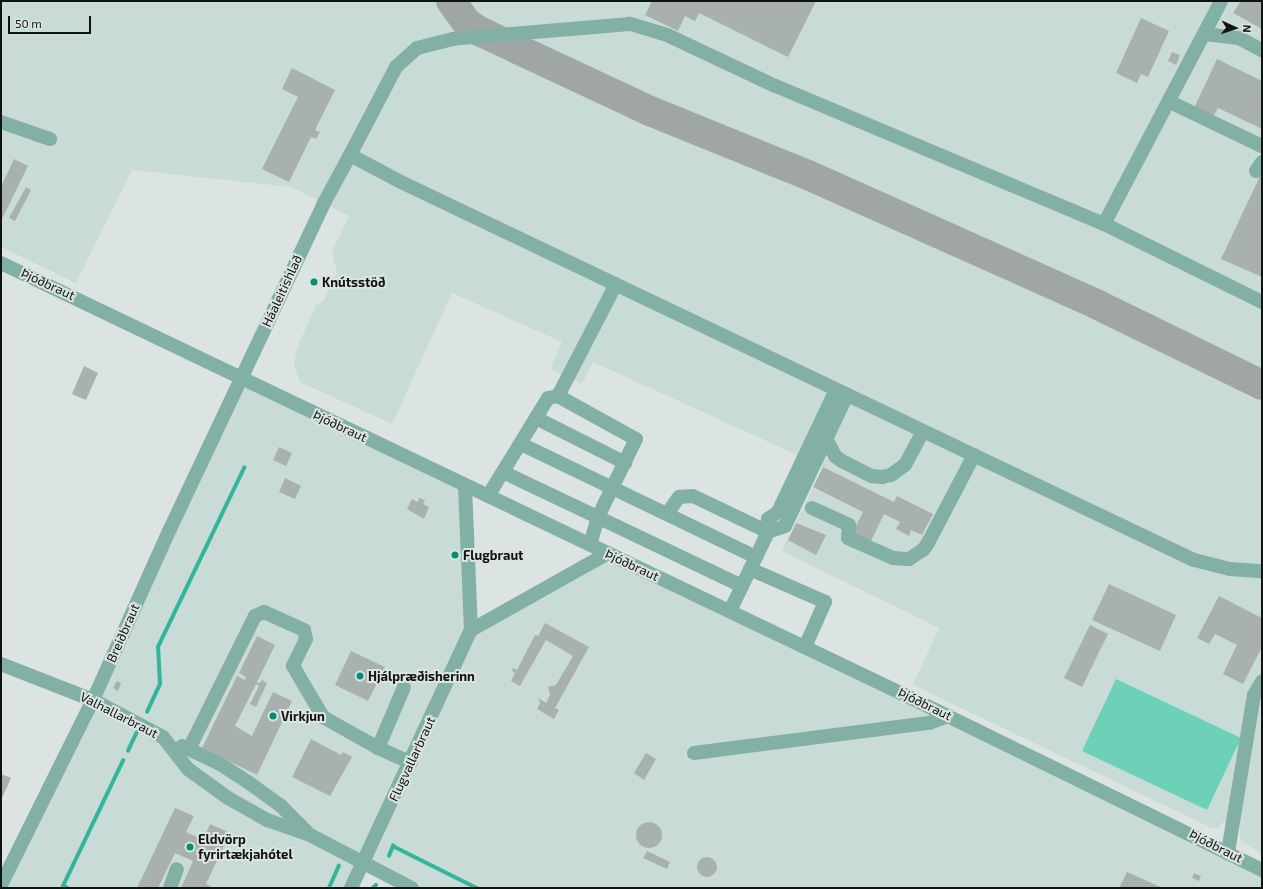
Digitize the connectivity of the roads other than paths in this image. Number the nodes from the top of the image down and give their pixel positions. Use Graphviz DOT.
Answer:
graph roads {
  1 [pos="1221,1"];
  2 [pos="1205,34"];
  3 [pos="1262,50"];
  4 [pos="1170,102"];
  5 [pos="1,122"];
  6 [pos="50,139"];
  7 [pos="1262,146"];
  8 [pos="350,155"];
  9 [pos="1104,224"];
  10 [pos="1,263"];
  11 [pos="616,284"];
  12 [pos="1262,302"];
  13 [pos="241,379"];
  14 [pos="842,393"];
  15 [pos="558,396"];
  16 [pos="536,418"];
  17 [pos="821,423"];
  18 [pos="923,431"];
  19 [pos="826,441"];
  20 [pos="521,444"];
  21 [pos="974,455"];
  22 [pos="625,463"];
  23 [pos="503,472"];
  24 [pos="465,485"];
  25 [pos="613,488"];
  26 [pos="488,496"];
  27 [pos="812,508"];
  28 [pos="667,514"];
  29 [pos="598,517"];
  30 [pos="768,532"];
  31 [pos="590,545"];
  32 [pos="608,553"];
  33 [pos="753,563"];
  34 [pos="1262,572"];
  35 [pos="742,586"];
  36 [pos="730,611"];
  37 [pos="471,630"];
  38 [pos="805,647"];
  39 [pos="1,664"];
  40 [pos="1262,681"];
  41 [pos="404,687"];
  42 [pos="93,700"];
  43 [pos="948,716"];
  44 [pos="163,737"];
  45 [pos="378,748"];
  46 [pos="189,749"];
  47 [pos="694,753"];
  48 [pos="411,763"];
  49 [pos="310,835"];
  50 [pos="1228,852"];
  51 [pos="362,864"];
  52 [pos="177,869"];
  53 [pos="1262,870"];
  54 [pos="3,878"];
  55 [pos="6,888"];
  56 [pos="170,888"];
  57 [pos="351,888"];
  58 [pos="412,888"];
  1 -- 2 [label="street"];
  2 -- 3 [label="street"];
  2 -- 4 [label="street"];
  4 -- 7 [label="street"];
  4 -- 9 [label="street"];
  5 -- 6 [label="street"];
  8 -- 9 [label="street, Háaleitishlað"];
  8 -- 11 [label="street"];
  8 -- 13 [label="street, Háaleitishlað"];
  9 -- 12 [label="street, Háaleitishlað"];
  10 -- 13 [label="street, Þjóðbraut"];
  11 -- 14 [label="street"];
  11 -- 15 [label="street"];
  13 -- 24 [label="street, Þjóðbraut"];
  13 -- 42 [label="street, Breiðbraut"];
  14 -- 17 [label="street"];
  14 -- 18 [label="street"];
  14 -- 19 [label="street"];
  15 -- 16 [label="street"];
  15 -- 22 [label="street"];
  16 -- 20 [label="street"];
  16 -- 22 [label="street"];
  17 -- 19 [label="street"];
  17 -- 30 [label="street"];
  18 -- 19 [label="street"];
  18 -- 21 [label="street"];
  19 -- 30 [label="street"];
  20 -- 23 [label="street"];
  20 -- 25 [label="street"];
  21 -- 27 [label="street"];
  21 -- 34 [label="street"];
  22 -- 25 [label="street"];
  23 -- 26 [label="street"];
  23 -- 29 [label="street"];
  24 -- 26 [label="street, Þjóðbraut"];
  24 -- 37 [label="street, Flugvallarbraut"];
  25 -- 28 [label="street"];
  25 -- 29 [label="street"];
  26 -- 31 [label="street, Þjóðbraut"];
  28 -- 30 [label="street"];
  28 -- 33 [label="street"];
  29 -- 31 [label="street"];
  29 -- 35 [label="street"];
  30 -- 33 [label="street"];
  31 -- 32 [label="street, Þjóðbraut"];
  32 -- 36 [label="street, Þjóðbraut"];
  32 -- 37 [label="street"];
  33 -- 35 [label="street"];
  33 -- 38 [label="street"];
  35 -- 36 [label="street"];
  36 -- 38 [label="street, Þjóðbraut"];
  37 -- 48 [label="street, Flugvallarbraut"];
  38 -- 43 [label="street, Þjóðbraut"];
  39 -- 42 [label="street, Valhallarbraut"];
  40 -- 50 [label="street"];
  41 -- 45 [label="street"];
  42 -- 44 [label="street, Valhallarbraut"];
  42 -- 54 [label="street, Breiðbraut"];
  43 -- 47 [label="street"];
  43 -- 50 [label="street, Þjóðbraut"];
  44 -- 46 [label="street"];
  44 -- 49 [label="street, Valhallarbraut"];
  45 -- 46 [label="street"];
  45 -- 48 [label="street"];
  46 -- 49 [label="street"];
  48 -- 51 [label="street, Flugvallarbraut"];
  49 -- 51 [label="street, Valhallarbraut"];
  50 -- 53 [label="street, Þjóðbraut"];
  51 -- 57 [label="street, Flugvallarbraut"];
  51 -- 58 [label="street, Valhallarbraut"];
  52 -- 56 [label="street"];
  54 -- 55 [label="street"];
}
